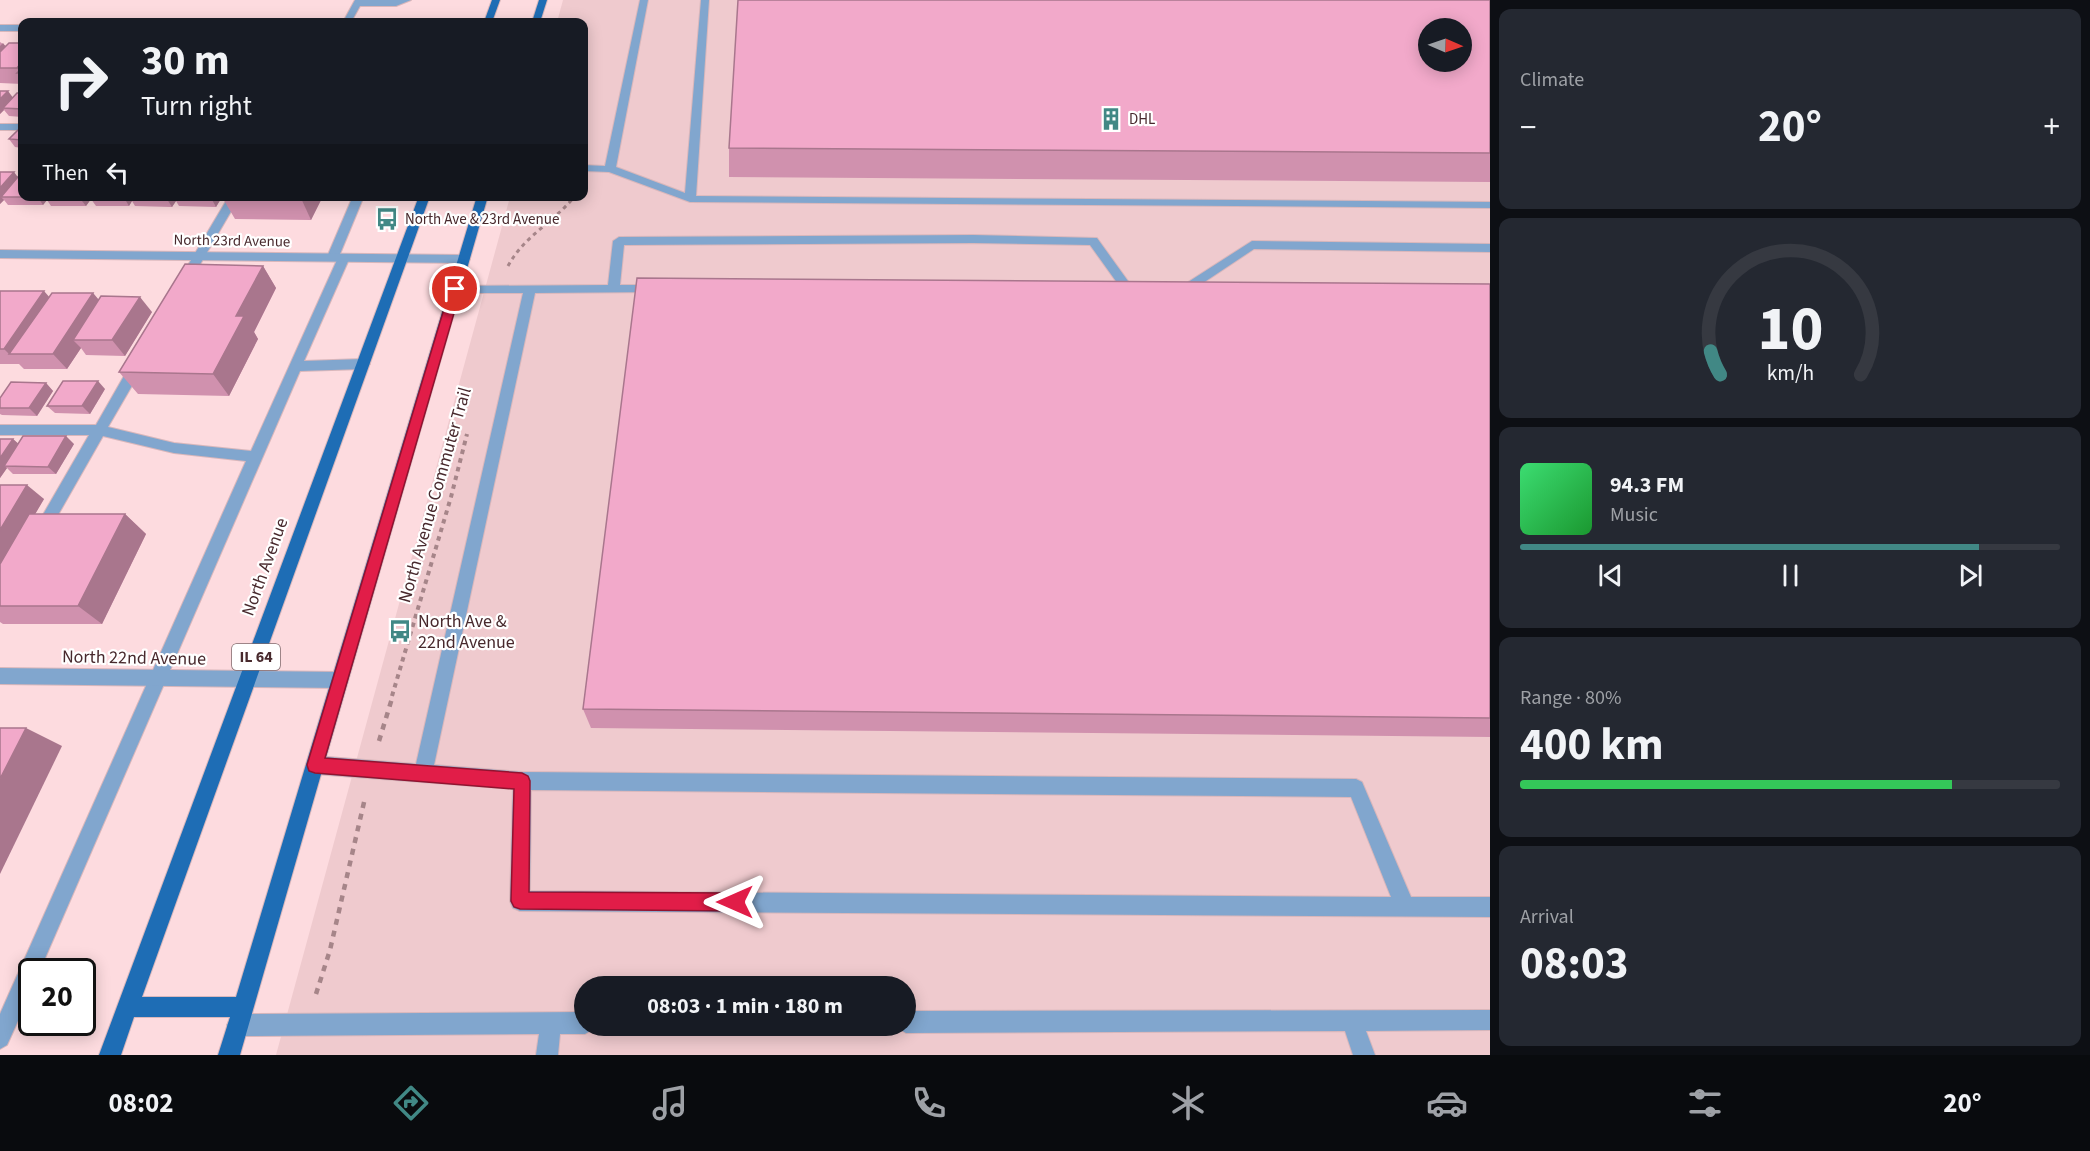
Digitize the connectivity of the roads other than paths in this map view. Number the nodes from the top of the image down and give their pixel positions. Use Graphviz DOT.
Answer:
graph roads {
  1 [pos="407,0"];
  2 [pos="496,0"];
  3 [pos="543,0"];
  4 [pos="644,0"];
  5 [pos="705,0"];
  6 [pos="359,2"];
  7 [pos="349,18"];
  8 [pos="489,18"];
  9 [pos="537,18"];
  10 [pos="0,28"];
  11 [pos="18,28"];
  12 [pos="0,126"];
  13 [pos="18,127"];
  14 [pos="588,168"];
  15 [pos="610,169"];
  16 [pos="690,199"];
  17 [pos="232,201"];
  18 [pos="357,201"];
  19 [pos="423,201"];
  20 [pos="481,201"];
  21 [pos="1490,205"];
  22 [pos="1490,248"];
  23 [pos="0,254"];
  24 [pos="199,255"];
  25 [pos="339,257"];
  26 [pos="402,258"];
  27 [pos="464,259"];
  28 [pos="1127,288"];
  29 [pos="1163,288"];
  30 [pos="455,289"];
  31 [pos="530,289"];
  32 [pos="614,289"];
  33 [pos="673,289"];
  34 [pos="179,290"];
  35 [pos="145,350"];
  36 [pos="363,364"];
  37 [pos="296,366"];
  38 [pos="0,430"];
  39 [pos="100,430"];
  40 [pos="256,457"];
  41 [pos="35,541"];
  42 [pos="0,676"];
  43 [pos="157,678"];
  44 [pos="248,679"];
  45 [pos="340,680"];
  46 [pos="315,765"];
  47 [pos="423,773"];
  48 [pos="522,781"];
  49 [pos="1405,907"];
  50 [pos="1490,907"];
  51 [pos="127,1007"];
  52 [pos="240,1016"];
  53 [pos="1352,1020"];
  54 [pos="1490,1020"];
  55 [pos="916,1022"];
  56 [pos="574,1023"];
  57 [pos="551,1024"];
  58 [pos="0,1038"];
  59 [pos="110,1055"];
  60 [pos="229,1055"];
  61 [pos="547,1055"];
  62 [pos="1365,1055"];
  1 -- 6 [label="street"];
  2 -- 8 [label="main road"];
  3 -- 9 [label="main road"];
  4 -- 15 [label="street"];
  5 -- 16 [label="street"];
  6 -- 7 [label="street"];
  10 -- 11 [label="street"];
  12 -- 13 [label="street"];
  14 -- 15 [label="street"];
  15 -- 16 [label="street"];
  16 -- 21 [label="street"];
  17 -- 24 [label="street"];
  18 -- 25 [label="street"];
  19 -- 26 [label="main road, North Avenue / IL 64"];
  20 -- 27 [label="main road"];
  22 -- 29 [label="street"];
  23 -- 24 [label="street, North 23rd Avenue"];
  24 -- 25 [label="street, North 23rd Avenue"];
  24 -- 34 [label="street"];
  25 -- 26 [label="street, North 23rd Avenue"];
  25 -- 37 [label="street"];
  26 -- 27 [label="street, North 23rd Avenue"];
  26 -- 36 [label="main road, North Avenue / IL 64"];
  27 -- 30 [label="main road"];
  28 -- 32 [label="street"];
  30 -- 31 [label="street"];
  30 -- 45 [label="main road"];
  31 -- 32 [label="street"];
  31 -- 47 [label="street"];
  32 -- 33 [label="street"];
  35 -- 39 [label="street"];
  36 -- 37 [label="street"];
  36 -- 44 [label="main road, North Avenue / IL 64"];
  37 -- 40 [label="street"];
  38 -- 39 [label="street"];
  39 -- 40 [label="street"];
  39 -- 41 [label="street"];
  40 -- 43 [label="street"];
  42 -- 43 [label="street, North 22nd Avenue"];
  43 -- 44 [label="street, North 22nd Avenue"];
  43 -- 58 [label="street"];
  44 -- 45 [label="street, North 22nd Avenue"];
  44 -- 51 [label="main road, North Avenue / IL 64"];
  45 -- 46 [label="main road"];
  46 -- 47 [label="street"];
  46 -- 52 [label="main road"];
  47 -- 48 [label="street"];
  48 -- 49 [label="street"];
  48 -- 49 [label="street"];
  49 -- 50 [label="street"];
  51 -- 52 [label="main road"];
  51 -- 59 [label="main road, North Avenue / IL 64"];
  52 -- 57 [label="street"];
  52 -- 60 [label="main road"];
  53 -- 54 [label="street"];
  53 -- 55 [label="street"];
  53 -- 62 [label="street"];
  56 -- 57 [label="street"];
  57 -- 61 [label="street"];
}
